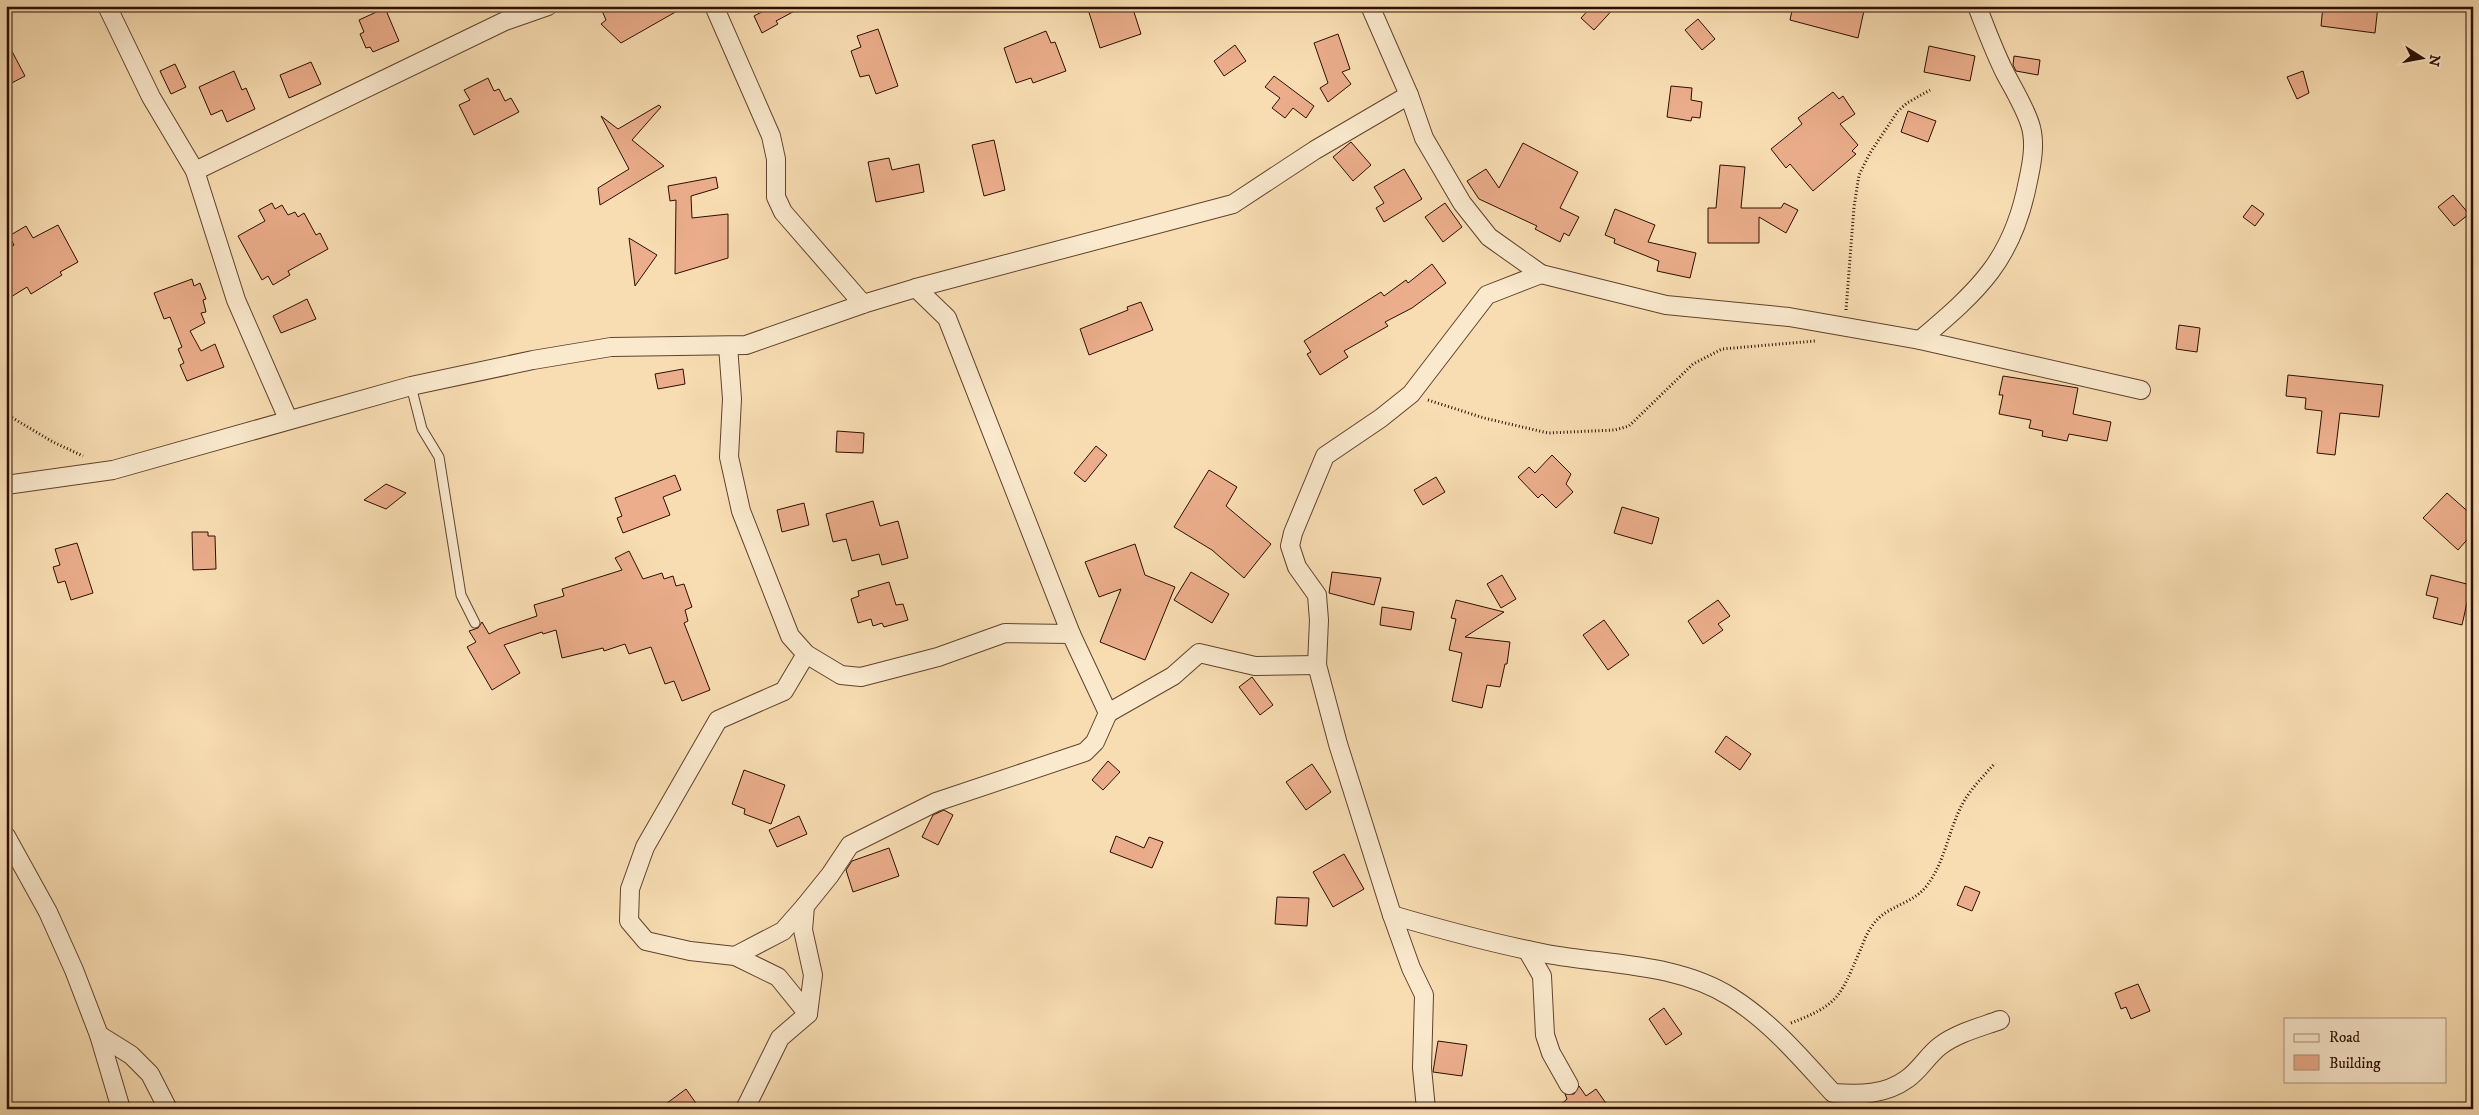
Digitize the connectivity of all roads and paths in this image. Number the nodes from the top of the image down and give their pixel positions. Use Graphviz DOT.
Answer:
graph roads {
  1 [pos="108,6"];
  2 [pos="548,6"];
  3 [pos="714,6"];
  4 [pos="1370,6"];
  5 [pos="1977,6"];
  6 [pos="1930,90"];
  7 [pos="1409,95"];
  8 [pos="195,171"];
  9 [pos="1541,274"];
  10 [pos="916,288"];
  11 [pos="863,304"];
  12 [pos="1844,326"];
  13 [pos="1920,340"];
  14 [pos="728,346"];
  15 [pos="411,386"];
  16 [pos="2141,390"];
  17 [pos="1411,394"];
  18 [pos="6,414"];
  19 [pos="288,419"];
  20 [pos="113,470"];
  21 [pos="6,485"];
  22 [pos="475,623"];
  23 [pos="1071,634"];
  24 [pos="806,654"];
  25 [pos="1317,665"];
  26 [pos="1108,713"];
  27 [pos="1995,763"];
  28 [pos="6,836"];
  29 [pos="805,906"];
  30 [pos="1392,915"];
  31 [pos="1527,950"];
  32 [pos="735,956"];
  33 [pos="808,1014"];
  34 [pos="2000,1020"];
  35 [pos="1774,1029"];
  36 [pos="99,1035"];
  37 [pos="1569,1085"];
  38 [pos="121,1109"];
  39 [pos="168,1109"];
  40 [pos="745,1109"];
  41 [pos="1426,1109"];
  1 -- 8 [label="street"];
  2 -- 8 [label="street"];
  3 -- 11 [label="street"];
  4 -- 7 [label="street"];
  5 -- 13 [label="street"];
  6 -- 12 [label="path"];
  7 -- 9 [label="street"];
  7 -- 10 [label="street"];
  8 -- 19 [label="street"];
  9 -- 12 [label="street"];
  9 -- 17 [label="street"];
  10 -- 11 [label="street"];
  10 -- 23 [label="street"];
  11 -- 14 [label="street"];
  12 -- 13 [label="street"];
  12 -- 17 [label="path"];
  13 -- 16 [label="street"];
  14 -- 15 [label="street"];
  14 -- 24 [label="street"];
  15 -- 19 [label="street"];
  15 -- 22 [label="lane"];
  17 -- 25 [label="street"];
  18 -- 20 [label="path"];
  19 -- 20 [label="street"];
  20 -- 21 [label="street"];
  23 -- 24 [label="street"];
  23 -- 26 [label="street"];
  24 -- 32 [label="street"];
  25 -- 26 [label="street"];
  25 -- 30 [label="street"];
  26 -- 29 [label="street"];
  27 -- 35 [label="path"];
  28 -- 36 [label="street"];
  29 -- 32 [label="street"];
  29 -- 33 [label="street"];
  30 -- 31 [label="street"];
  30 -- 41 [label="street"];
  31 -- 35 [label="street"];
  31 -- 37 [label="street"];
  32 -- 33 [label="street"];
  33 -- 40 [label="street"];
  34 -- 35 [label="street"];
  36 -- 38 [label="street"];
  36 -- 39 [label="street"];
}
